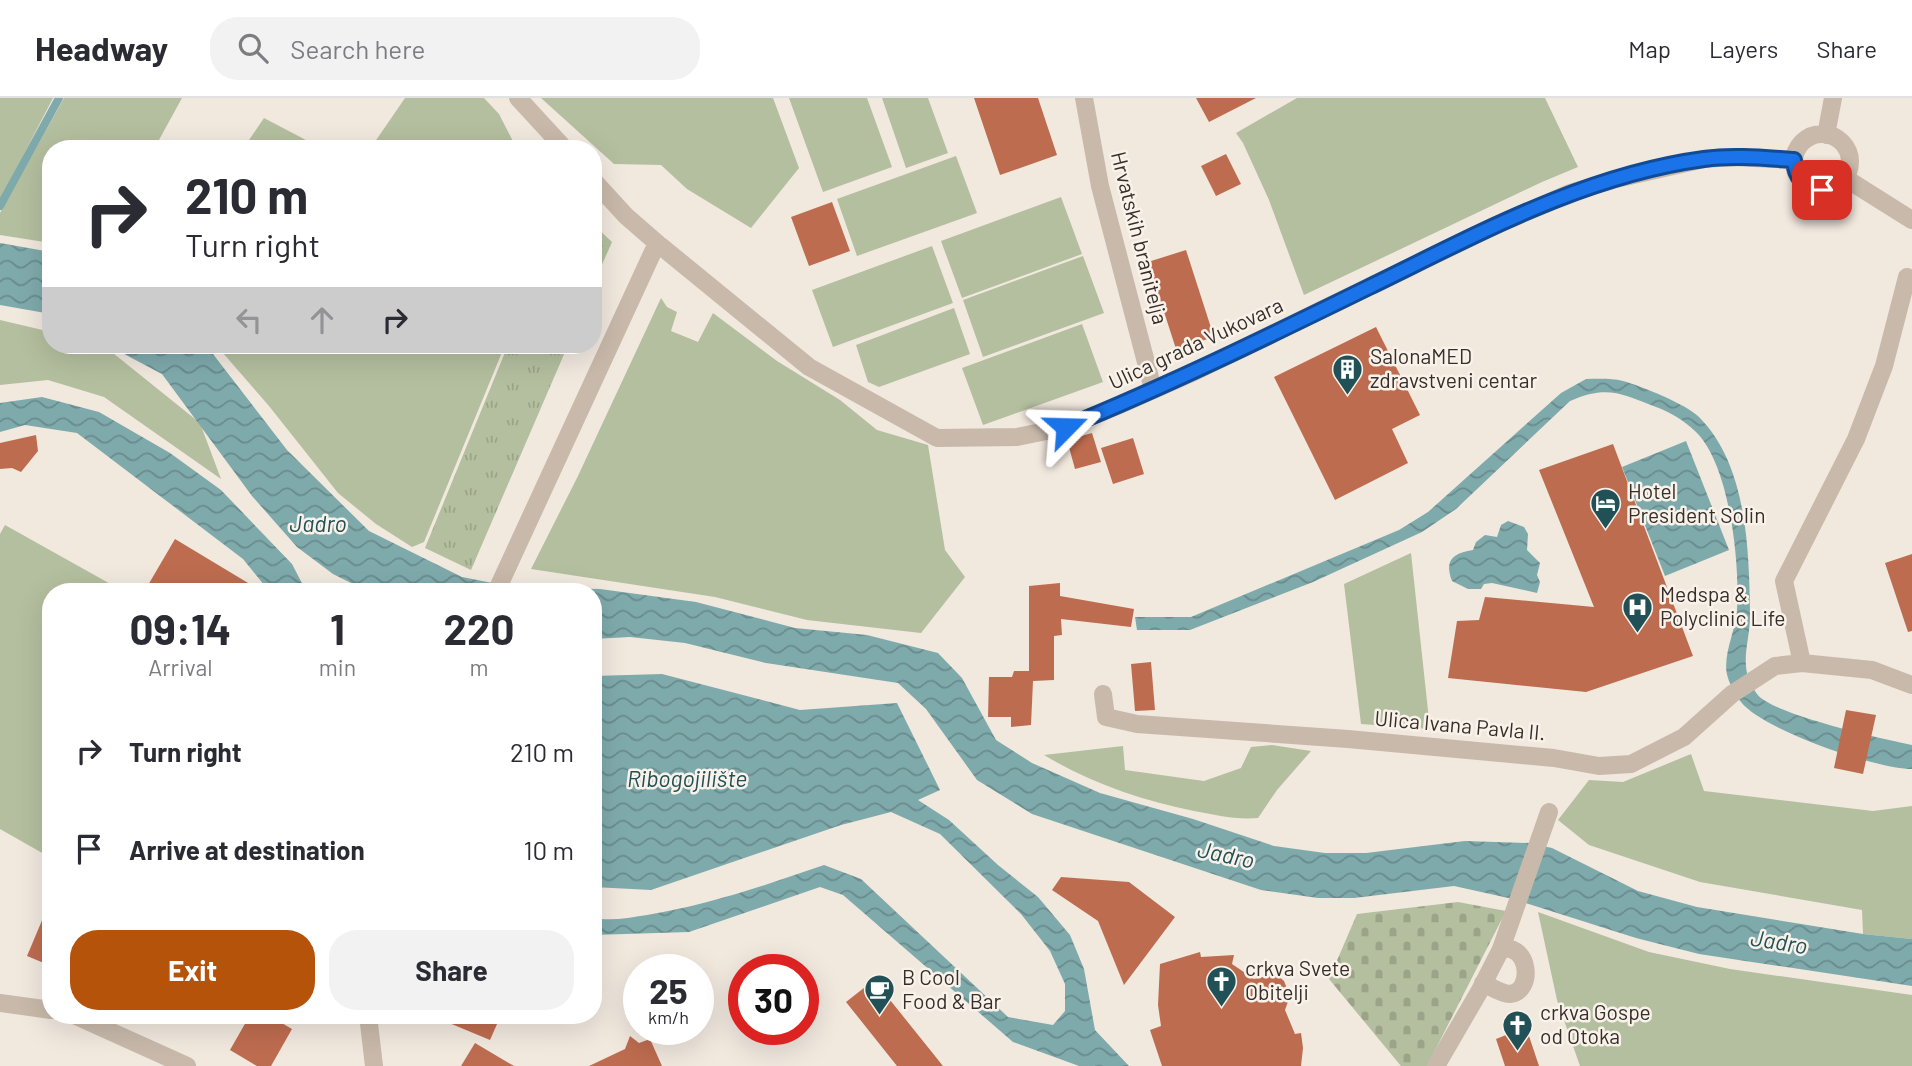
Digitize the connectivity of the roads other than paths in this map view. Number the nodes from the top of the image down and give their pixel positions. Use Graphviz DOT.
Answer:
graph roads {
  1 [pos="518,98"];
  2 [pos="1084,98"];
  3 [pos="1833,98"];
  4 [pos="1826,135"];
  5 [pos="557,140"];
  6 [pos="1794,160"];
  7 [pos="1845,178"];
  8 [pos="602,190"];
  9 [pos="1912,220"];
  10 [pos="657,243"];
  11 [pos="1907,277"];
  12 [pos="1153,389"];
  13 [pos="500,583"];
  14 [pos="1802,663"];
  15 [pos="1912,685"];
  16 [pos="1102,694"];
  17 [pos="1549,812"];
  18 [pos="1501,949"];
  19 [pos="1483,983"];
  20 [pos="0,1003"];
  21 [pos="42,1009"];
  22 [pos="94,1024"];
  23 [pos="369,1024"];
  24 [pos="187,1066"];
  25 [pos="374,1066"];
  26 [pos="1436,1066"];
  1 -- 5 [label="street"];
  2 -- 12 [label="street, Hrvatskih branitelja"];
  3 -- 4 [label="street"];
  4 -- 6 [label="street"];
  4 -- 7 [label="street"];
  6 -- 7 [label="street"];
  6 -- 12 [label="street, Ulica grada Vukovara"];
  7 -- 9 [label="street"];
  8 -- 10 [label="street, Ulica grada Vukovara"];
  10 -- 12 [label="street, Ulica grada Vukovara"];
  10 -- 13 [label="street"];
  11 -- 14 [label="street"];
  14 -- 15 [label="street, Ulica Ivana Pavla II."];
  14 -- 16 [label="street, Ulica Ivana Pavla II."];
  17 -- 18 [label="street"];
  18 -- 19 [label="street"];
  18 -- 19 [label="street"];
  19 -- 26 [label="street"];
  20 -- 21 [label="street"];
  22 -- 24 [label="street"];
  23 -- 25 [label="street"];
}
